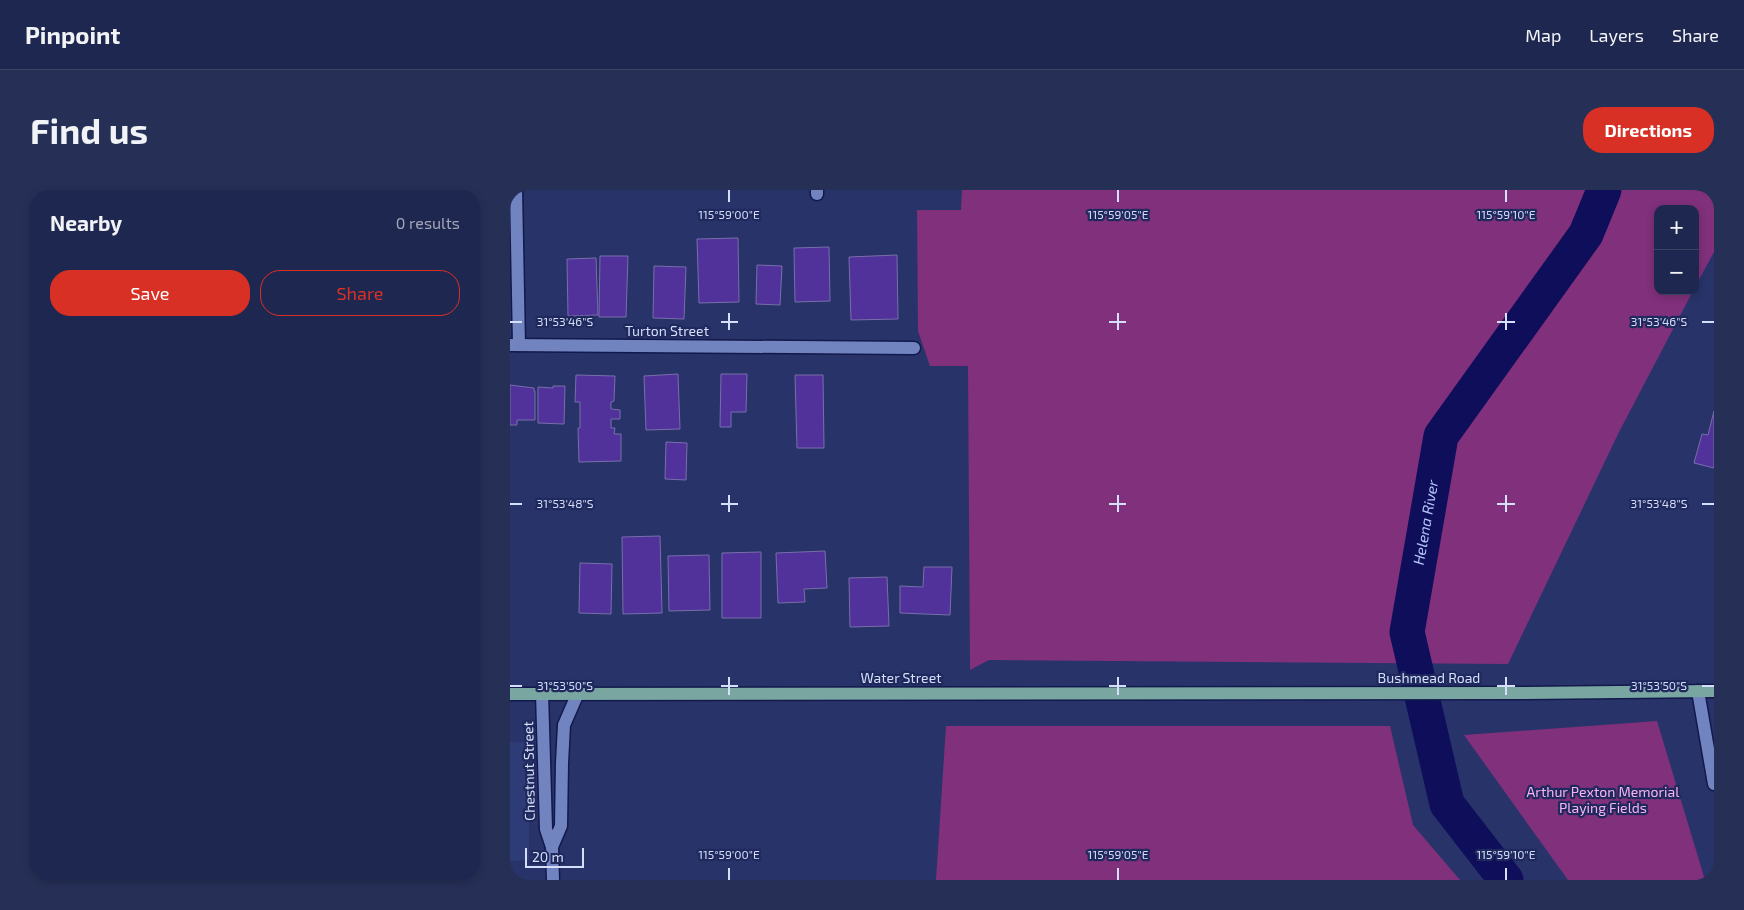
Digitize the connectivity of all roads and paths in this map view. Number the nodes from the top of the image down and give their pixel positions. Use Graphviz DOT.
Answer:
graph roads {
  1 [pos="516,190"];
  2 [pos="514,345"];
  3 [pos="914,348"];
  4 [pos="1698,691"];
  5 [pos="1714,691"];
  6 [pos="542,693"];
  7 [pos="578,693"];
  8 [pos="1293,693"];
  9 [pos="510,694"];
  10 [pos="1714,784"];
  11 [pos="552,847"];
  12 [pos="553,880"];
  1 -- 2 [label="street"];
  2 -- 3 [label="street, Turton Street"];
  4 -- 5 [label="main road, Bushmead Road"];
  4 -- 8 [label="main road, Bushmead Road"];
  4 -- 10 [label="street"];
  6 -- 7 [label="main road, Water Street"];
  6 -- 9 [label="main road, Water Street"];
  6 -- 11 [label="street, Chestnut Street"];
  7 -- 8 [label="main road, Water Street"];
  7 -- 11 [label="street, Chestnut Street"];
  11 -- 12 [label="street, Chestnut Street"];
}
